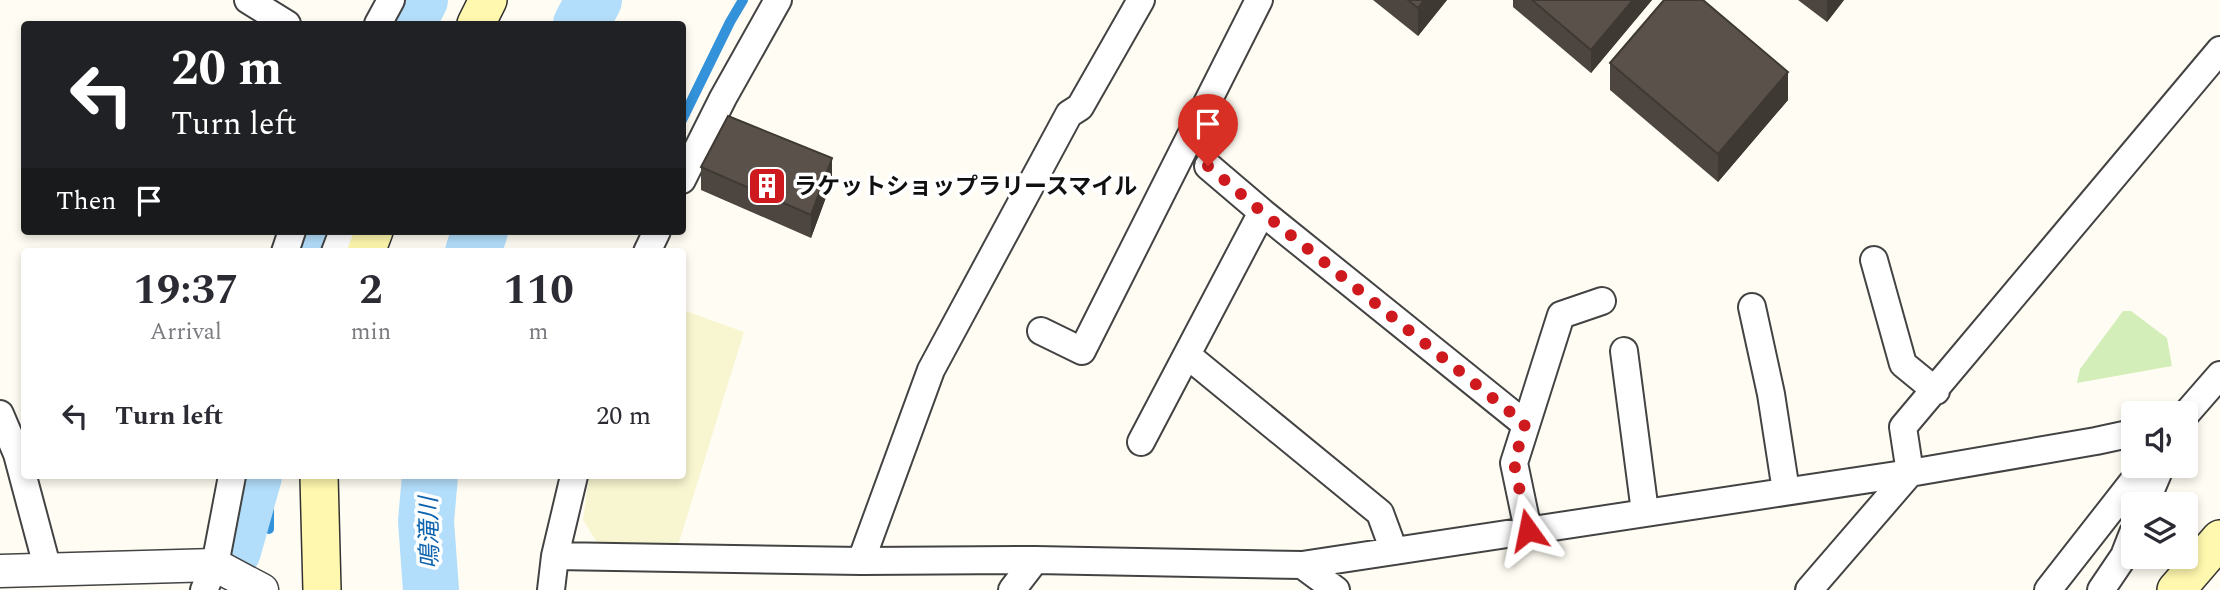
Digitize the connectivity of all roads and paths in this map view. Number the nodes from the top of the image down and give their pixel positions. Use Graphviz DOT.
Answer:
graph roads {
  1 [pos="248,0"];
  2 [pos="391,0"];
  3 [pos="488,0"];
  4 [pos="778,0"];
  5 [pos="1141,0"];
  6 [pos="1259,0"];
  7 [pos="282,21"];
  8 [pos="379,21"];
  9 [pos="478,21"];
  10 [pos="2220,50"];
  11 [pos="1208,166"];
  12 [pos="686,172"];
  13 [pos="1262,212"];
  14 [pos="1874,260"];
  15 [pos="1602,301"];
  16 [pos="1752,307"];
  17 [pos="1041,331"];
  18 [pos="1624,351"];
  19 [pos="1187,355"];
  20 [pos="2220,375"];
  21 [pos="1936,391"];
  22 [pos="2197,401"];
  23 [pos="0,414"];
  24 [pos="1525,424"];
  25 [pos="2121,435"];
  26 [pos="1141,442"];
  27 [pos="0,464"];
  28 [pos="21,469"];
  29 [pos="1910,473"];
  30 [pos="21,478"];
  31 [pos="2136,478"];
  32 [pos="231,479"];
  33 [pos="573,479"];
  34 [pos="24,480"];
  35 [pos="313,480"];
  36 [pos="1786,491"];
  37 [pos="1645,512"];
  38 [pos="1528,530"];
  39 [pos="2220,539"];
  40 [pos="1394,551"];
  41 [pos="555,556"];
  42 [pos="1035,560"];
  43 [pos="2121,560"];
  44 [pos="861,561"];
  45 [pos="1302,565"];
  46 [pos="48,570"];
  47 [pos="0,571"];
  48 [pos="209,578"];
  49 [pos="262,590"];
  50 [pos="321,590"];
  51 [pos="551,590"];
  52 [pos="1012,590"];
  53 [pos="1335,590"];
  54 [pos="1809,590"];
  55 [pos="2048,590"];
  56 [pos="2101,590"];
  57 [pos="2176,590"];
  1 -- 7 [label="street"];
  2 -- 8 [label="street"];
  3 -- 9 [label="main road"];
  4 -- 12 [label="street"];
  5 -- 44 [label="street"];
  6 -- 17 [label="street"];
  10 -- 21 [label="street"];
  11 -- 13 [label="street"];
  13 -- 19 [label="street"];
  13 -- 24 [label="street"];
  14 -- 21 [label="street"];
  15 -- 24 [label="street"];
  16 -- 36 [label="street"];
  18 -- 37 [label="street"];
  19 -- 26 [label="street"];
  19 -- 40 [label="street"];
  20 -- 22 [label="street"];
  21 -- 29 [label="street"];
  23 -- 28 [label="street"];
  24 -- 38 [label="street"];
  25 -- 29 [label="street"];
  27 -- 30 [label="street"];
  29 -- 36 [label="street"];
  29 -- 54 [label="street"];
  31 -- 55 [label="street"];
  32 -- 48 [label="street"];
  33 -- 41 [label="street"];
  34 -- 46 [label="street"];
  35 -- 50 [label="main road"];
  36 -- 37 [label="street"];
  37 -- 38 [label="street"];
  38 -- 40 [label="street"];
  39 -- 57 [label="main road"];
  40 -- 45 [label="street"];
  41 -- 44 [label="street"];
  41 -- 51 [label="street"];
  42 -- 44 [label="street"];
  42 -- 45 [label="street"];
  42 -- 52 [label="street"];
  43 -- 56 [label="street"];
  45 -- 53 [label="street"];
  46 -- 47 [label="street"];
  46 -- 48 [label="street"];
  48 -- 49 [label="street"];
}
